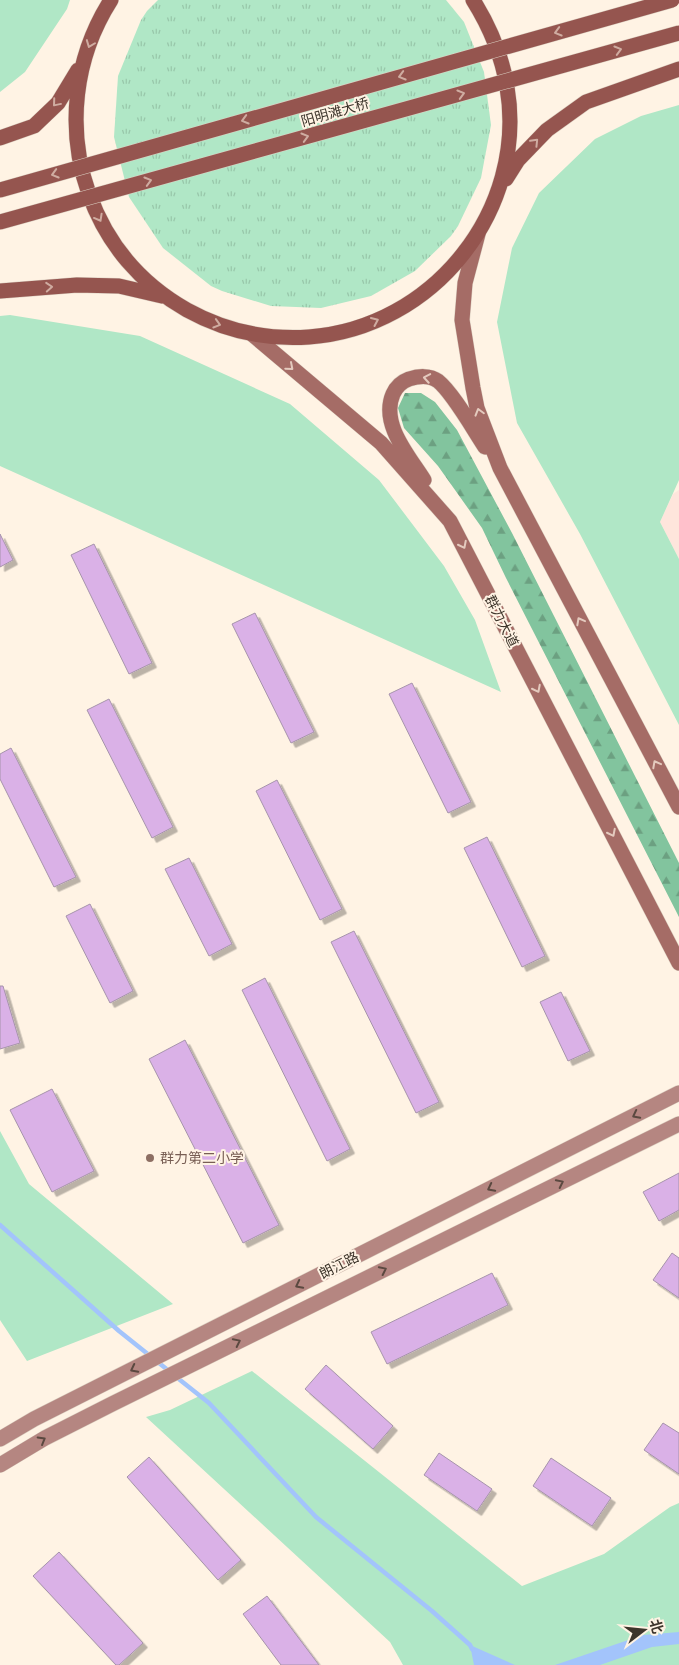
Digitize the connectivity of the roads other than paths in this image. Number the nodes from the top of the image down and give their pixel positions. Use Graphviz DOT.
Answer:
graph roads {
  1 [pos="112,0"];
  2 [pos="473,0"];
  3 [pos="672,0"];
  4 [pos="679,33"];
  5 [pos="83,62"];
  6 [pos="679,68"];
  7 [pos="679,74"];
  8 [pos="643,80"];
  9 [pos="0,138"];
  10 [pos="0,190"];
  11 [pos="497,195"];
  12 [pos="0,222"];
  13 [pos="478,234"];
  14 [pos="0,291"];
  15 [pos="166,297"];
  16 [pos="253,335"];
  17 [pos="500,468"];
  18 [pos="450,521"];
  19 [pos="679,808"];
  20 [pos="679,963"];
  21 [pos="679,1092"];
  22 [pos="679,1124"];
  23 [pos="0,1440"];
  24 [pos="0,1465"];
  1 -- 5 [label="highway, one-way"];
  2 -- 11 [label="highway"];
  3 -- 10 [label="highway, 阳明滩大桥, one-way, bridge"];
  12 -- 4 [label="highway, 阳明滩大桥, one-way, bridge"];
  5 -- 9 [label="highway, one-way"];
  5 -- 15 [label="highway, one-way"];
  6 -- 8 [label="highway"];
  7 -- 8 [label="highway"];
  11 -- 8 [label="highway, one-way"];
  11 -- 13 [label="highway"];
  16 -- 13 [label="highway, one-way"];
  17 -- 13 [label="main road, one-way"];
  14 -- 15 [label="highway, one-way"];
  15 -- 16 [label="highway, one-way"];
  16 -- 18 [label="main road, 群力大道, one-way"];
  17 -- 18 [label="main road, one-way"];
  19 -- 17 [label="main road, one-way"];
  18 -- 20 [label="main road, 群力大道, one-way"];
  21 -- 23 [label="main road, 朗江路, one-way"];
  24 -- 22 [label="main road, 朗江路, one-way"];
}
